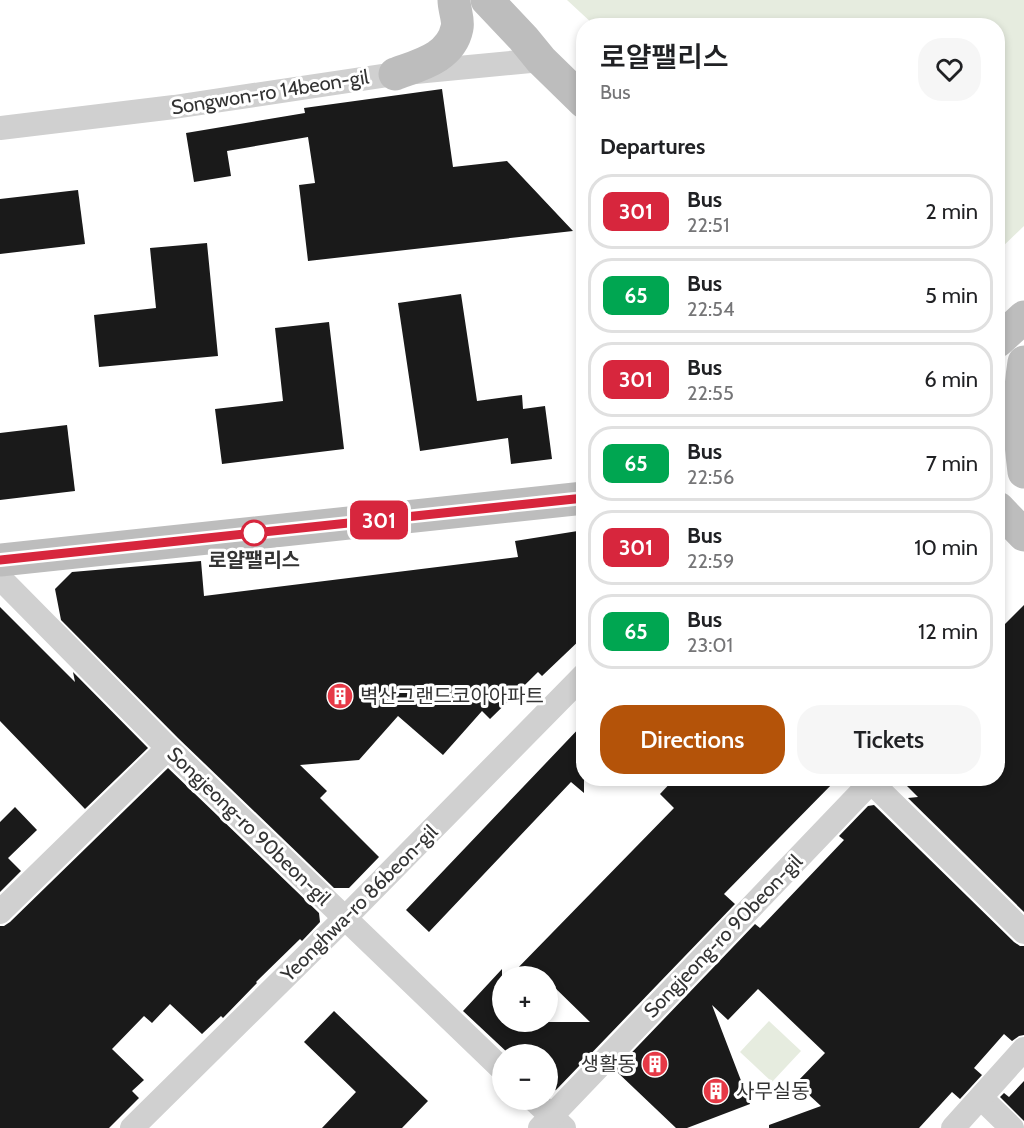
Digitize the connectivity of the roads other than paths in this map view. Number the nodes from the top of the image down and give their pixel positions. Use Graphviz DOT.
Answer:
graph roads {
  1 [pos="454,0"];
  2 [pos="487,0"];
  3 [pos="541,60"];
  4 [pos="395,74"];
  5 [pos="576,94"];
  6 [pos="0,128"];
  7 [pos="1024,317"];
  8 [pos="1005,335"];
  9 [pos="1024,362"];
  10 [pos="1024,472"];
  11 [pos="576,499"];
  12 [pos="1005,515"];
  13 [pos="1024,535"];
  14 [pos="0,560"];
  15 [pos="0,578"];
  16 [pos="576,683"];
  17 [pos="168,748"];
  18 [pos="863,786"];
  19 [pos="875,786"];
  20 [pos="0,912"];
  21 [pos="345,918"];
  22 [pos="1024,932"];
  23 [pos="1024,1049"];
  24 [pos="492,1059"];
  25 [pos="981,1098"];
  26 [pos="542,1110"];
  27 [pos="552,1124"];
  28 [pos="132,1128"];
  29 [pos="953,1128"];
  30 [pos="1012,1128"];
  1 -- 4 [label="street"];
  2 -- 3 [label="street"];
  3 -- 4 [label="street, Songwon-ro 14beon-gil"];
  3 -- 5 [label="street"];
  4 -- 6 [label="street, Songwon-ro 14beon-gil"];
  7 -- 8 [label="street"];
  9 -- 10 [label="street"];
  11 -- 14 [label="street"];
  12 -- 13 [label="street"];
  15 -- 17 [label="street, Songjeong-ro 90beon-gil"];
  16 -- 21 [label="street, Yeonghwa-ro 86beon-gil"];
  17 -- 20 [label="street"];
  17 -- 21 [label="street, Songjeong-ro 90beon-gil"];
  18 -- 27 [label="street, Songjeong-ro 90beon-gil"];
  19 -- 22 [label="street"];
  21 -- 24 [label="street, Songjeong-ro 90beon-gil"];
  21 -- 28 [label="street, Yeonghwa-ro 86beon-gil"];
  23 -- 25 [label="street"];
  25 -- 29 [label="street"];
  25 -- 30 [label="street"];
  26 -- 27 [label="street, Songjeong-ro 90beon-gil"];
}
